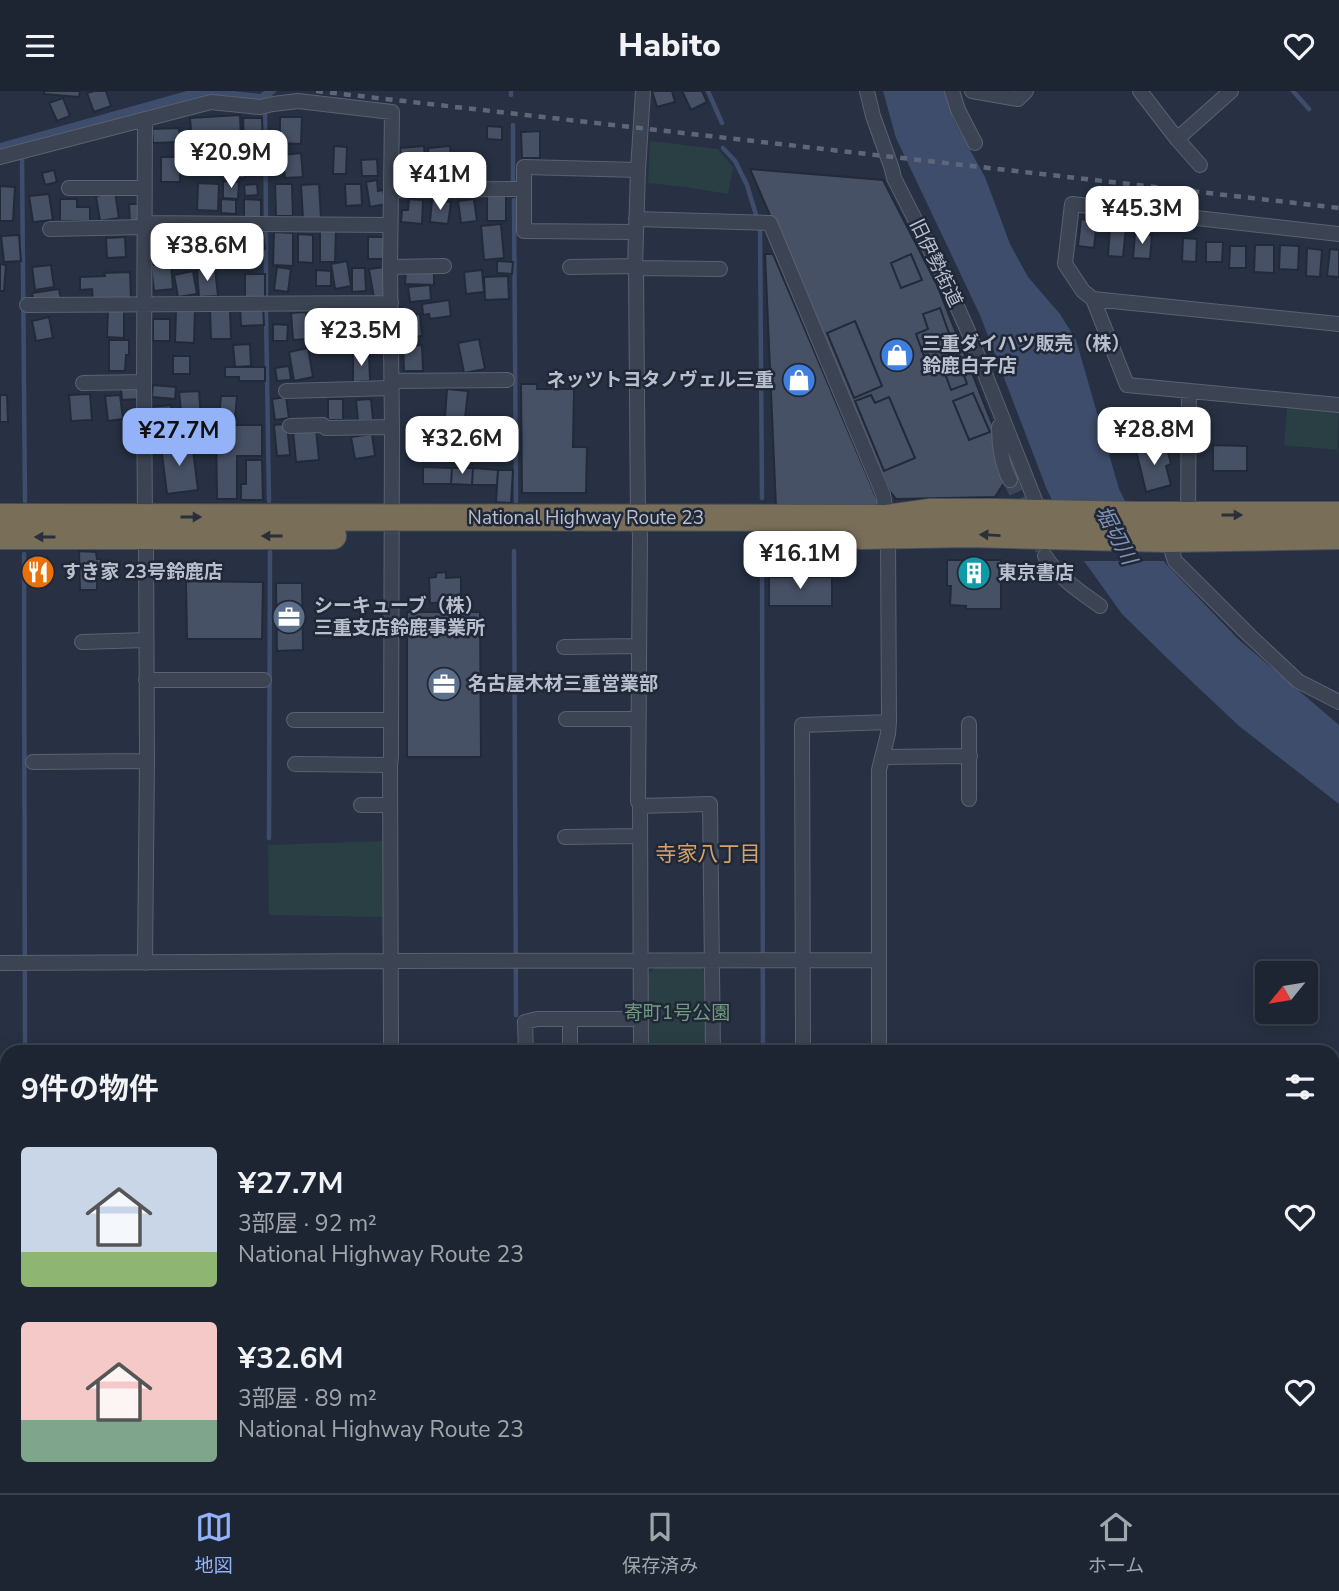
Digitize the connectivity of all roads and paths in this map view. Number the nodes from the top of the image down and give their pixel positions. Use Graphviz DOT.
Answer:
graph roads {
  1 [pos="643,91"];
  2 [pos="867,91"];
  3 [pos="952,91"];
  4 [pos="972,91"];
  5 [pos="1026,91"];
  6 [pos="1140,91"];
  7 [pos="1231,91"];
  8 [pos="145,119"];
  9 [pos="1177,139"];
  10 [pos="975,143"];
  11 [pos="0,157"];
  12 [pos="1200,165"];
  13 [pos="638,170"];
  14 [pos="69,188"];
  15 [pos="144,188"];
  16 [pos="524,189"];
  17 [pos="391,190"];
  18 [pos="145,225"];
  19 [pos="390,225"];
  20 [pos="635,225"];
  21 [pos="50,229"];
  22 [pos="1339,234"];
  23 [pos="444,266"];
  24 [pos="390,267"];
  25 [pos="570,267"];
  26 [pos="636,267"];
  27 [pos="720,269"];
  28 [pos="1093,299"];
  29 [pos="391,303"];
  30 [pos="145,304"];
  31 [pos="27,305"];
  32 [pos="1339,324"];
  33 [pos="507,380"];
  34 [pos="144,382"];
  35 [pos="83,383"];
  36 [pos="392,384"];
  37 [pos="286,391"];
  38 [pos="1189,391"];
  39 [pos="1339,405"];
  40 [pos="1000,415"];
  41 [pos="290,426"];
  42 [pos="392,427"];
  43 [pos="1010,480"];
  44 [pos="1188,515"];
  45 [pos="1339,515"];
  46 [pos="0,517"];
  47 [pos="639,526"];
  48 [pos="145,527"];
  49 [pos="391,527"];
  50 [pos="888,527"];
  51 [pos="1047,530"];
  52 [pos="1152,530"];
  53 [pos="0,536"];
  54 [pos="1339,536"];
  55 [pos="1100,606"];
  56 [pos="146,640"];
  57 [pos="82,642"];
  58 [pos="639,646"];
  59 [pos="564,647"];
  60 [pos="146,680"];
  61 [pos="264,680"];
  62 [pos="1339,702"];
  63 [pos="566,719"];
  64 [pos="638,719"];
  65 [pos="295,720"];
  66 [pos="391,720"];
  67 [pos="888,722"];
  68 [pos="970,724"];
  69 [pos="970,756"];
  70 [pos="882,757"];
  71 [pos="147,761"];
  72 [pos="33,762"];
  73 [pos="295,764"];
  74 [pos="390,765"];
  75 [pos="969,799"];
  76 [pos="390,804"];
  77 [pos="361,805"];
  78 [pos="640,806"];
  79 [pos="565,837"];
  80 [pos="639,837"];
  81 [pos="802,960"];
  82 [pos="879,960"];
  83 [pos="391,961"];
  84 [pos="641,961"];
  85 [pos="712,961"];
  86 [pos="0,963"];
  87 [pos="145,963"];
  88 [pos="641,1019"];
  89 [pos="570,1020"];
  90 [pos="391,1045"];
  91 [pos="526,1045"];
  92 [pos="570,1045"];
  93 [pos="641,1045"];
  94 [pos="713,1045"];
  95 [pos="803,1045"];
  96 [pos="879,1045"];
  1 -- 13 [label="street"];
  2 -- 40 [label="street, 旧伊勢街道"];
  3 -- 10 [label="street"];
  4 -- 5 [label="street"];
  6 -- 9 [label="street"];
  7 -- 9 [label="street"];
  8 -- 11 [label="street"];
  8 -- 15 [label="street"];
  8 -- 17 [label="street"];
  9 -- 12 [label="street"];
  13 -- 16 [label="street"];
  13 -- 20 [label="street"];
  14 -- 15 [label="street"];
  15 -- 18 [label="street"];
  16 -- 17 [label="street"];
  16 -- 20 [label="street"];
  17 -- 19 [label="street"];
  18 -- 19 [label="street"];
  18 -- 21 [label="street"];
  18 -- 30 [label="street"];
  19 -- 24 [label="street"];
  20 -- 26 [label="street"];
  20 -- 50 [label="street"];
  22 -- 28 [label="street"];
  23 -- 24 [label="street"];
  24 -- 29 [label="street"];
  25 -- 26 [label="street"];
  26 -- 27 [label="street"];
  26 -- 47 [label="street"];
  28 -- 32 [label="street"];
  28 -- 38 [label="street"];
  29 -- 30 [label="street"];
  29 -- 36 [label="street"];
  30 -- 31 [label="street"];
  30 -- 34 [label="street"];
  33 -- 36 [label="street"];
  34 -- 35 [label="street"];
  34 -- 48 [label="street"];
  36 -- 37 [label="street"];
  36 -- 42 [label="street"];
  38 -- 39 [label="street"];
  38 -- 44 [label="street"];
  40 -- 43 [label="street"];
  40 -- 51 [label="street, 旧伊勢街道"];
  41 -- 42 [label="street"];
  42 -- 49 [label="street"];
  44 -- 45 [label="highway, National Highway Route 23, one-way"];
  44 -- 52 [label="highway, National Highway Route 23"];
  46 -- 48 [label="highway, National Highway Route 23"];
  47 -- 49 [label="highway, National Highway Route 23"];
  47 -- 50 [label="highway, National Highway Route 23"];
  47 -- 58 [label="street"];
  48 -- 49 [label="highway, National Highway Route 23"];
  48 -- 53 [label="highway, National Highway Route 23, one-way"];
  48 -- 56 [label="street"];
  49 -- 66 [label="street"];
  50 -- 51 [label="highway, National Highway Route 23"];
  50 -- 67 [label="street"];
  51 -- 52 [label="highway, National Highway Route 23"];
  51 -- 55 [label="street, 旧伊勢街道"];
  52 -- 54 [label="highway, National Highway Route 23"];
  52 -- 62 [label="street"];
  56 -- 57 [label="street"];
  56 -- 60 [label="street"];
  58 -- 59 [label="street"];
  58 -- 64 [label="street"];
  60 -- 61 [label="street"];
  60 -- 71 [label="street"];
  63 -- 64 [label="street"];
  64 -- 78 [label="street"];
  65 -- 66 [label="street"];
  66 -- 74 [label="street"];
  67 -- 70 [label="street"];
  67 -- 81 [label="street"];
  68 -- 69 [label="street"];
  69 -- 70 [label="street"];
  69 -- 75 [label="street"];
  70 -- 82 [label="street"];
  71 -- 72 [label="street"];
  71 -- 87 [label="street"];
  73 -- 74 [label="street"];
  74 -- 76 [label="street"];
  76 -- 77 [label="street"];
  76 -- 83 [label="street"];
  78 -- 80 [label="street"];
  78 -- 85 [label="street"];
  79 -- 80 [label="street"];
  80 -- 84 [label="street"];
  81 -- 82 [label="street"];
  81 -- 85 [label="street"];
  81 -- 95 [label="street"];
  82 -- 96 [label="street"];
  83 -- 84 [label="street"];
  83 -- 87 [label="street"];
  83 -- 90 [label="street"];
  84 -- 85 [label="street"];
  84 -- 88 [label="street"];
  85 -- 94 [label="street"];
  86 -- 87 [label="street"];
  88 -- 89 [label="street"];
  88 -- 93 [label="street"];
  89 -- 91 [label="street"];
  89 -- 92 [label="street"];
}
